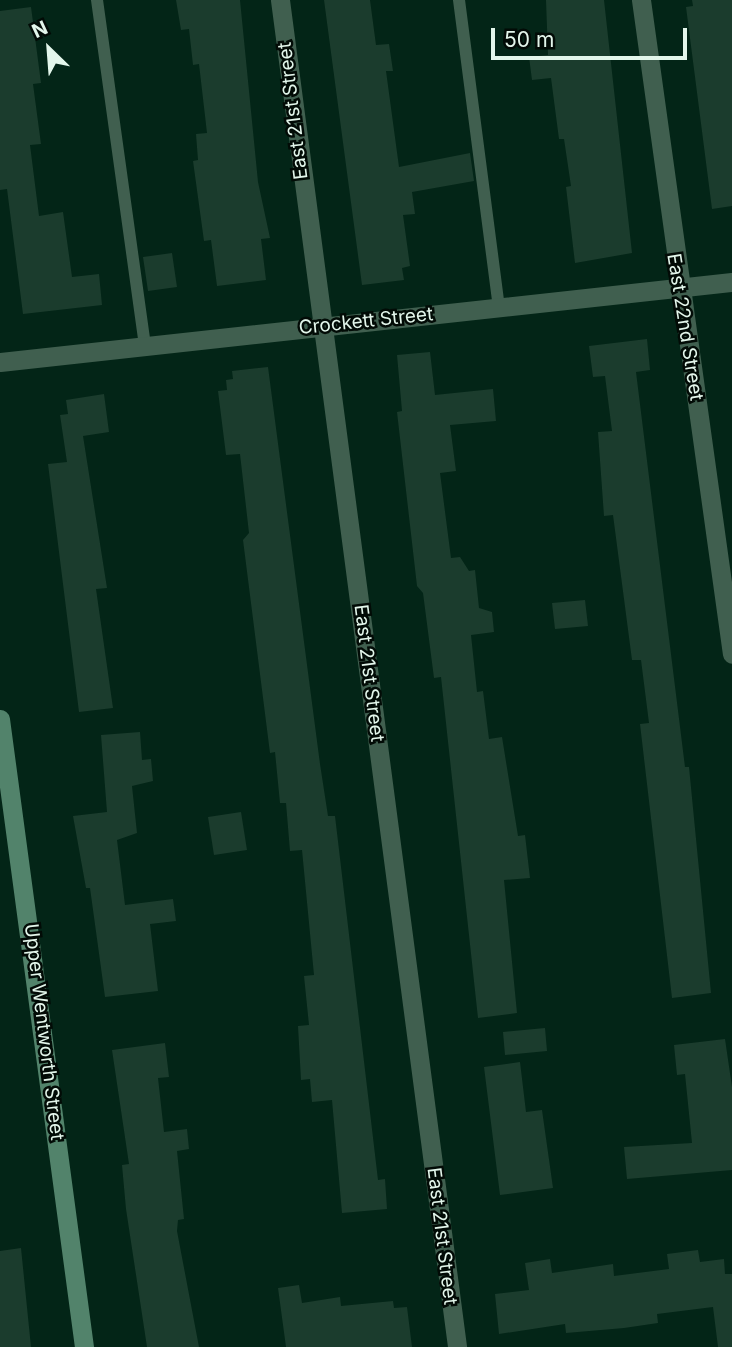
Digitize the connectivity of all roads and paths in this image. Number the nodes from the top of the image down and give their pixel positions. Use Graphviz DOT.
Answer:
graph roads {
  1 [pos="97,0"];
  2 [pos="280,0"];
  3 [pos="459,0"];
  4 [pos="641,0"];
  5 [pos="732,282"];
  6 [pos="678,288"];
  7 [pos="499,306"];
  8 [pos="320,326"];
  9 [pos="145,346"];
  10 [pos="0,362"];
  11 [pos="732,654"];
  12 [pos="0,719"];
  13 [pos="3,761"];
  14 [pos="84,1347"];
  15 [pos="457,1347"];
  1 -- 9 [label="lane"];
  2 -- 8 [label="street, East 21st Street"];
  3 -- 7 [label="lane"];
  4 -- 6 [label="street, East 22nd Street"];
  5 -- 6 [label="street, Crockett Street"];
  6 -- 7 [label="street, Crockett Street"];
  6 -- 11 [label="street, East 22nd Street"];
  7 -- 8 [label="street, Crockett Street"];
  8 -- 9 [label="street, Crockett Street"];
  8 -- 15 [label="street, East 21st Street"];
  9 -- 10 [label="street, Crockett Street"];
  12 -- 13 [label="main road, Upper Wentworth Street"];
  13 -- 14 [label="main road, Upper Wentworth Street"];
}
